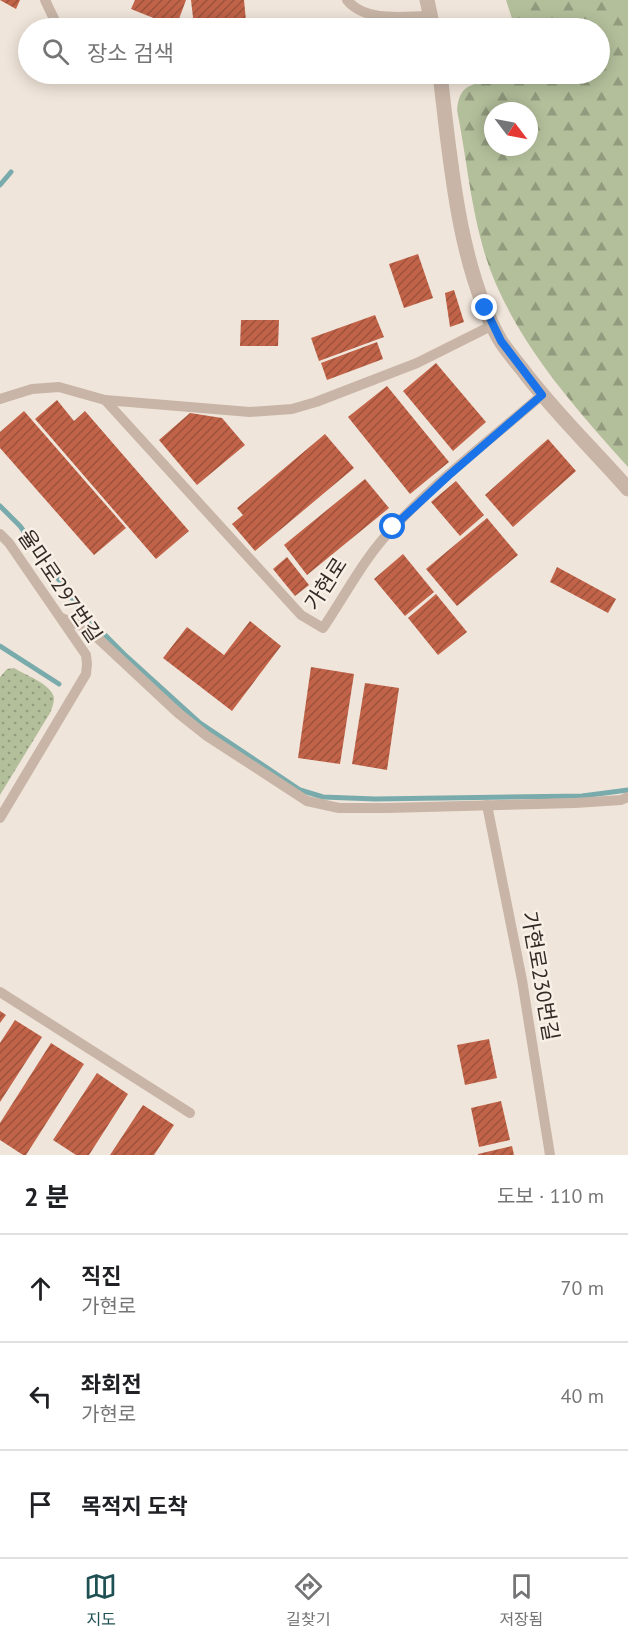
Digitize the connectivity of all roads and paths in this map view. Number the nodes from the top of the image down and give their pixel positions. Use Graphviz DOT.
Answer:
graph roads {
  1 [pos="45,0"];
  2 [pos="347,0"];
  3 [pos="427,0"];
  4 [pos="54,18"];
  5 [pos="395,18"];
  6 [pos="431,18"];
  7 [pos="441,84"];
  8 [pos="493,324"];
  9 [pos="542,395"];
  10 [pos="0,399"];
  11 [pos="105,400"];
  12 [pos="628,489"];
  13 [pos="0,534"];
  14 [pos="62,618"];
  15 [pos="628,797"];
  16 [pos="487,805"];
  17 [pos="0,818"];
  18 [pos="0,992"];
  19 [pos="190,1113"];
  20 [pos="550,1155"];
  1 -- 4 [label="lane"];
  2 -- 5 [label="lane"];
  3 -- 6 [label="street"];
  7 -- 8 [label="street"];
  8 -- 9 [label="street"];
  8 -- 11 [label="lane"];
  9 -- 11 [label="lane, 가현로"];
  9 -- 12 [label="street"];
  10 -- 11 [label="lane"];
  13 -- 14 [label="lane, 율마로297번길"];
  14 -- 16 [label="lane"];
  14 -- 17 [label="lane, 율마로297번길"];
  15 -- 16 [label="lane"];
  16 -- 20 [label="lane, 가현로230번길"];
  18 -- 19 [label="lane"];
}
